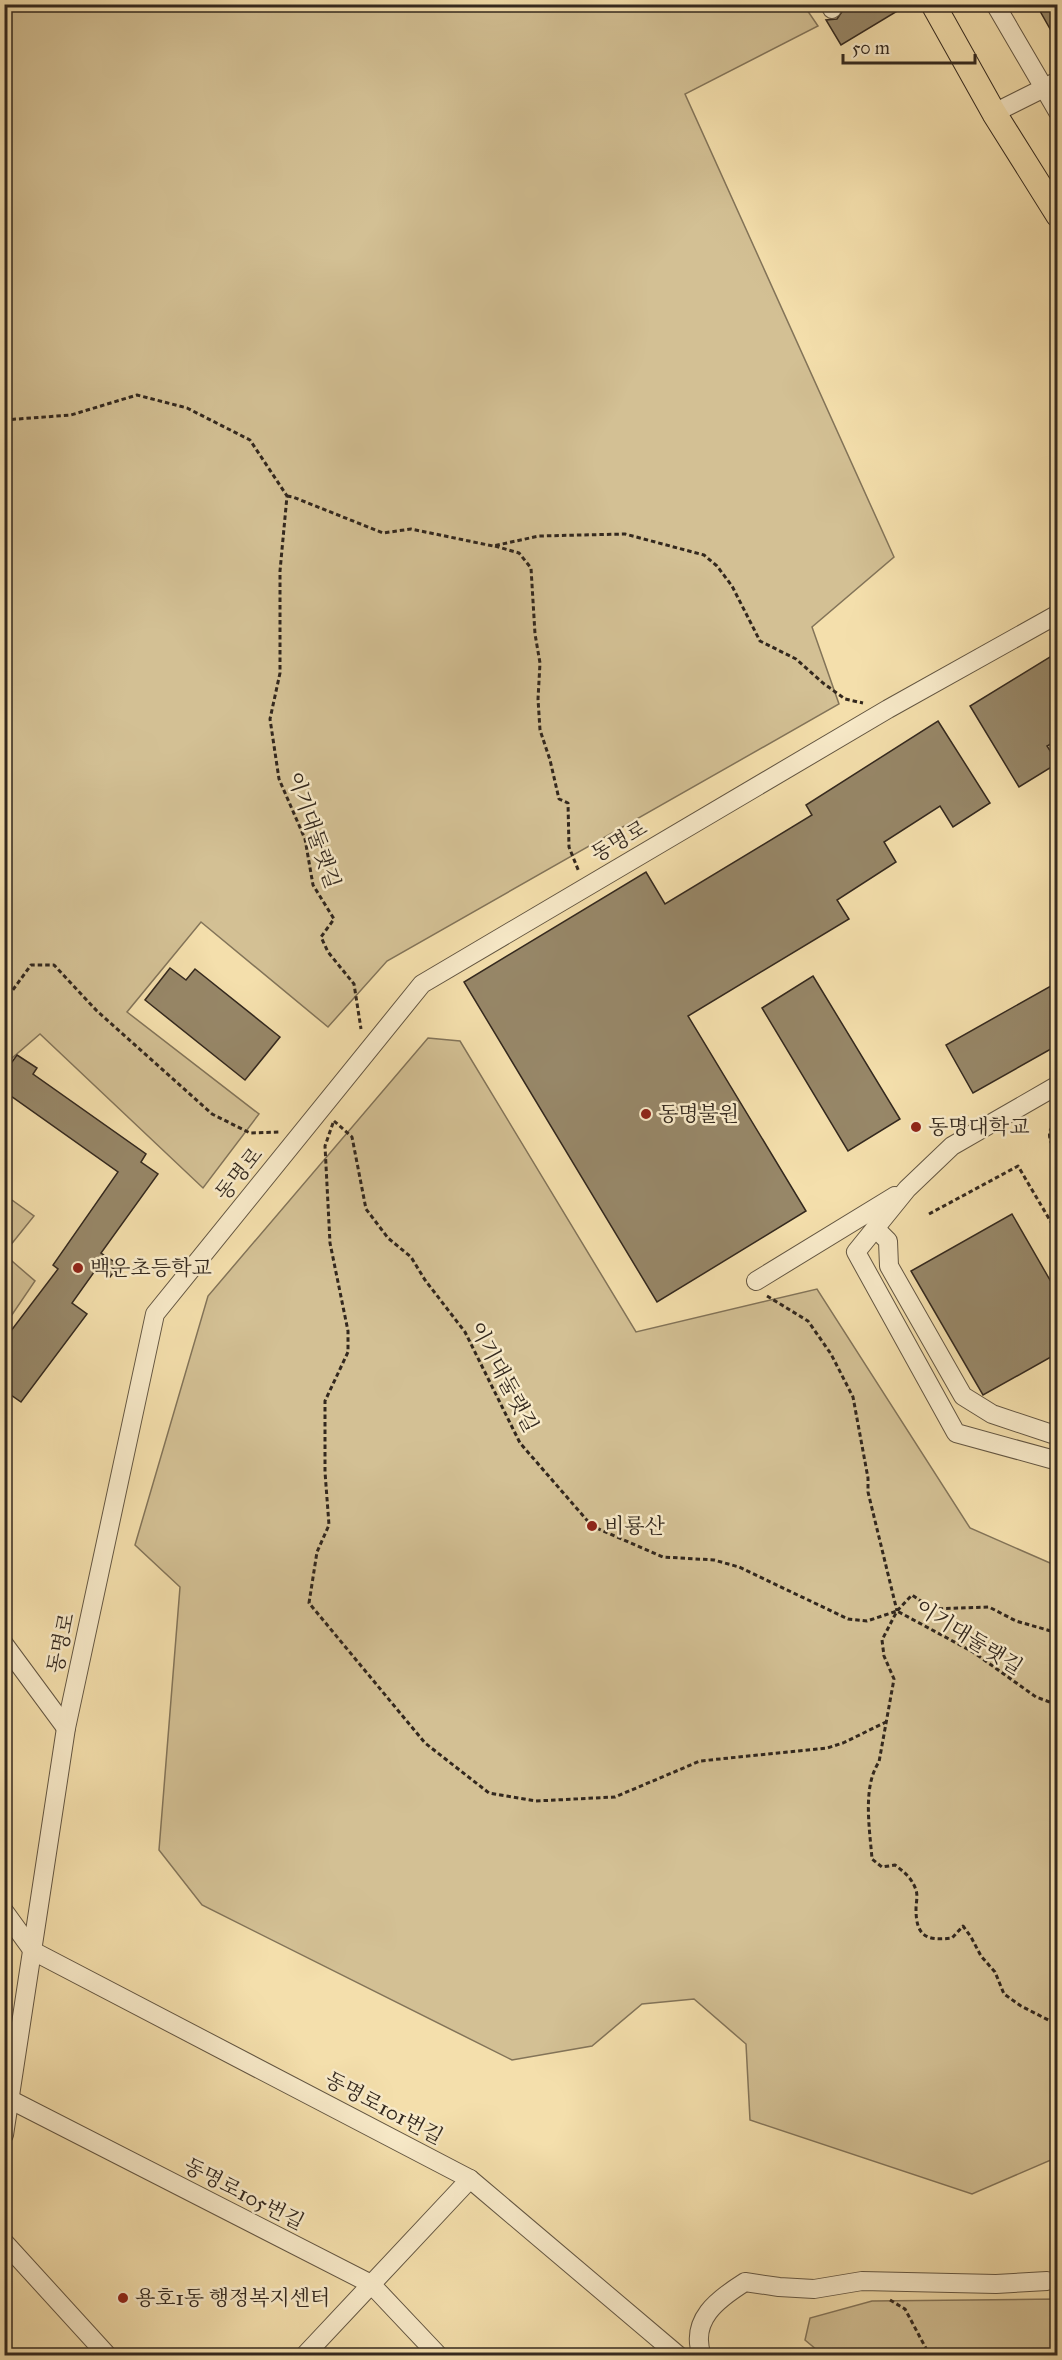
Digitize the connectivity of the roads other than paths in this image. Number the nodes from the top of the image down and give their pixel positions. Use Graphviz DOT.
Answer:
graph roads {
  1 [pos="995,4"];
  2 [pos="933,6"];
  3 [pos="1051,84"];
  4 [pos="1058,112"];
  5 [pos="994,113"];
  6 [pos="1058,215"];
  7 [pos="1058,614"];
  8 [pos="1058,1085"];
  9 [pos="907,1189"];
  10 [pos="875,1228"];
  11 [pos="756,1281"];
  12 [pos="1058,1436"];
  13 [pos="1058,1461"];
  14 [pos="4,1644"];
  15 [pos="66,1728"];
  16 [pos="4,1911"];
  17 [pos="33,1951"];
  18 [pos="9,2099"];
  19 [pos="4,2135"];
  20 [pos="470,2179"];
  21 [pos="4,2242"];
  22 [pos="1047,2281"];
  23 [pos="371,2284"];
  24 [pos="108,2355"];
  25 [pos="304,2355"];
  26 [pos="439,2355"];
  27 [pos="679,2355"];
  28 [pos="702,2355"];
  1 -- 3 [label="street"];
  2 -- 5 [label="main road"];
  3 -- 4 [label="street"];
  3 -- 5 [label="street"];
  5 -- 6 [label="main road"];
  7 -- 15 [label="street, 동명로"];
  8 -- 9 [label="street"];
  9 -- 10 [label="street"];
  9 -- 11 [label="street"];
  10 -- 12 [label="street"];
  10 -- 13 [label="street"];
  14 -- 15 [label="street"];
  15 -- 17 [label="street, 동명로"];
  16 -- 17 [label="street"];
  17 -- 18 [label="street, 동명로"];
  17 -- 20 [label="street, 동명로101번길"];
  18 -- 19 [label="street, 동명로"];
  18 -- 23 [label="street, 동명로105번길"];
  20 -- 23 [label="street"];
  20 -- 27 [label="street, 동명로101번길"];
  21 -- 24 [label="street"];
  22 -- 28 [label="street"];
  23 -- 25 [label="street"];
  23 -- 26 [label="street, 동명로105번길"];
}
